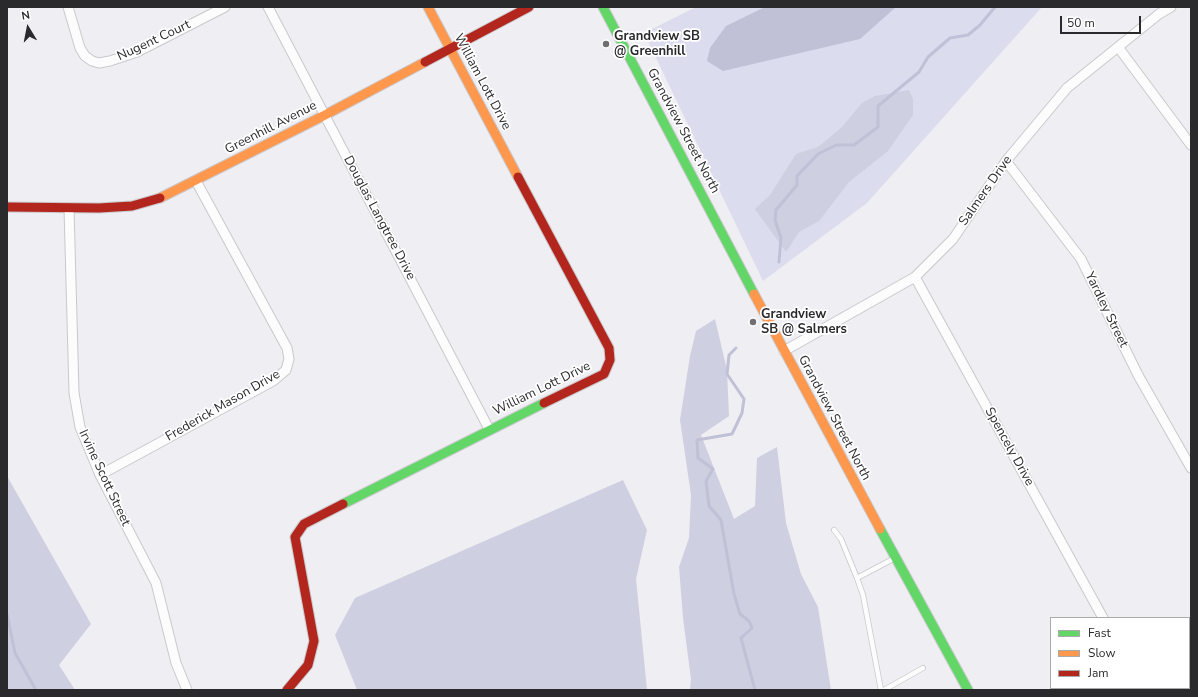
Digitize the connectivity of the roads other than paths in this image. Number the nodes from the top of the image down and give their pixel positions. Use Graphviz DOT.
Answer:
graph roads {
  1 [pos="68,7"];
  2 [pos="225,7"];
  3 [pos="268,7"];
  4 [pos="428,7"];
  5 [pos="529,7"];
  6 [pos="603,7"];
  7 [pos="1171,7"];
  8 [pos="1118,47"];
  9 [pos="450,48"];
  10 [pos="325,115"];
  11 [pos="1191,145"];
  12 [pos="1006,161"];
  13 [pos="196,181"];
  14 [pos="7,207"];
  15 [pos="69,208"];
  16 [pos="915,277"];
  17 [pos="784,352"];
  18 [pos="489,429"];
  19 [pos="1191,468"];
  20 [pos="100,475"];
  21 [pos="834,530"];
  22 [pos="895,557"];
  23 [pos="857,578"];
  24 [pos="1102,617"];
  25 [pos="923,668"];
  26 [pos="187,690"];
  27 [pos="287,690"];
  28 [pos="882,690"];
  29 [pos="968,690"];
  1 -- 2 [label="street, Nugent Court"];
  3 -- 10 [label="street, Douglas Langtree Drive"];
  4 -- 9 [label="street, William Lott Drive"];
  5 -- 9 [label="street, Greenhill Avenue"];
  6 -- 17 [label="street, Grandview Street North"];
  7 -- 8 [label="street, Salmers Drive"];
  8 -- 11 [label="street"];
  8 -- 12 [label="street, Salmers Drive"];
  9 -- 10 [label="street, Greenhill Avenue"];
  9 -- 18 [label="street, William Lott Drive"];
  10 -- 13 [label="street, Greenhill Avenue"];
  10 -- 18 [label="street, Douglas Langtree Drive"];
  12 -- 16 [label="street, Salmers Drive"];
  12 -- 19 [label="street, Yardley Street"];
  13 -- 15 [label="street, Greenhill Avenue"];
  13 -- 20 [label="street, Frederick Mason Drive"];
  14 -- 15 [label="street, Greenhill Avenue"];
  15 -- 20 [label="street, Irvine Scott Street"];
  16 -- 17 [label="street, Salmers Drive"];
  16 -- 24 [label="street, Spencely Drive"];
  17 -- 22 [label="street, Grandview Street North"];
  18 -- 27 [label="street, William Lott Drive"];
  20 -- 26 [label="street, Irvine Scott Street"];
  21 -- 23 [label="lane"];
  22 -- 23 [label="lane"];
  22 -- 29 [label="street, Grandview Street North"];
  23 -- 28 [label="lane"];
  25 -- 28 [label="lane"];
}
